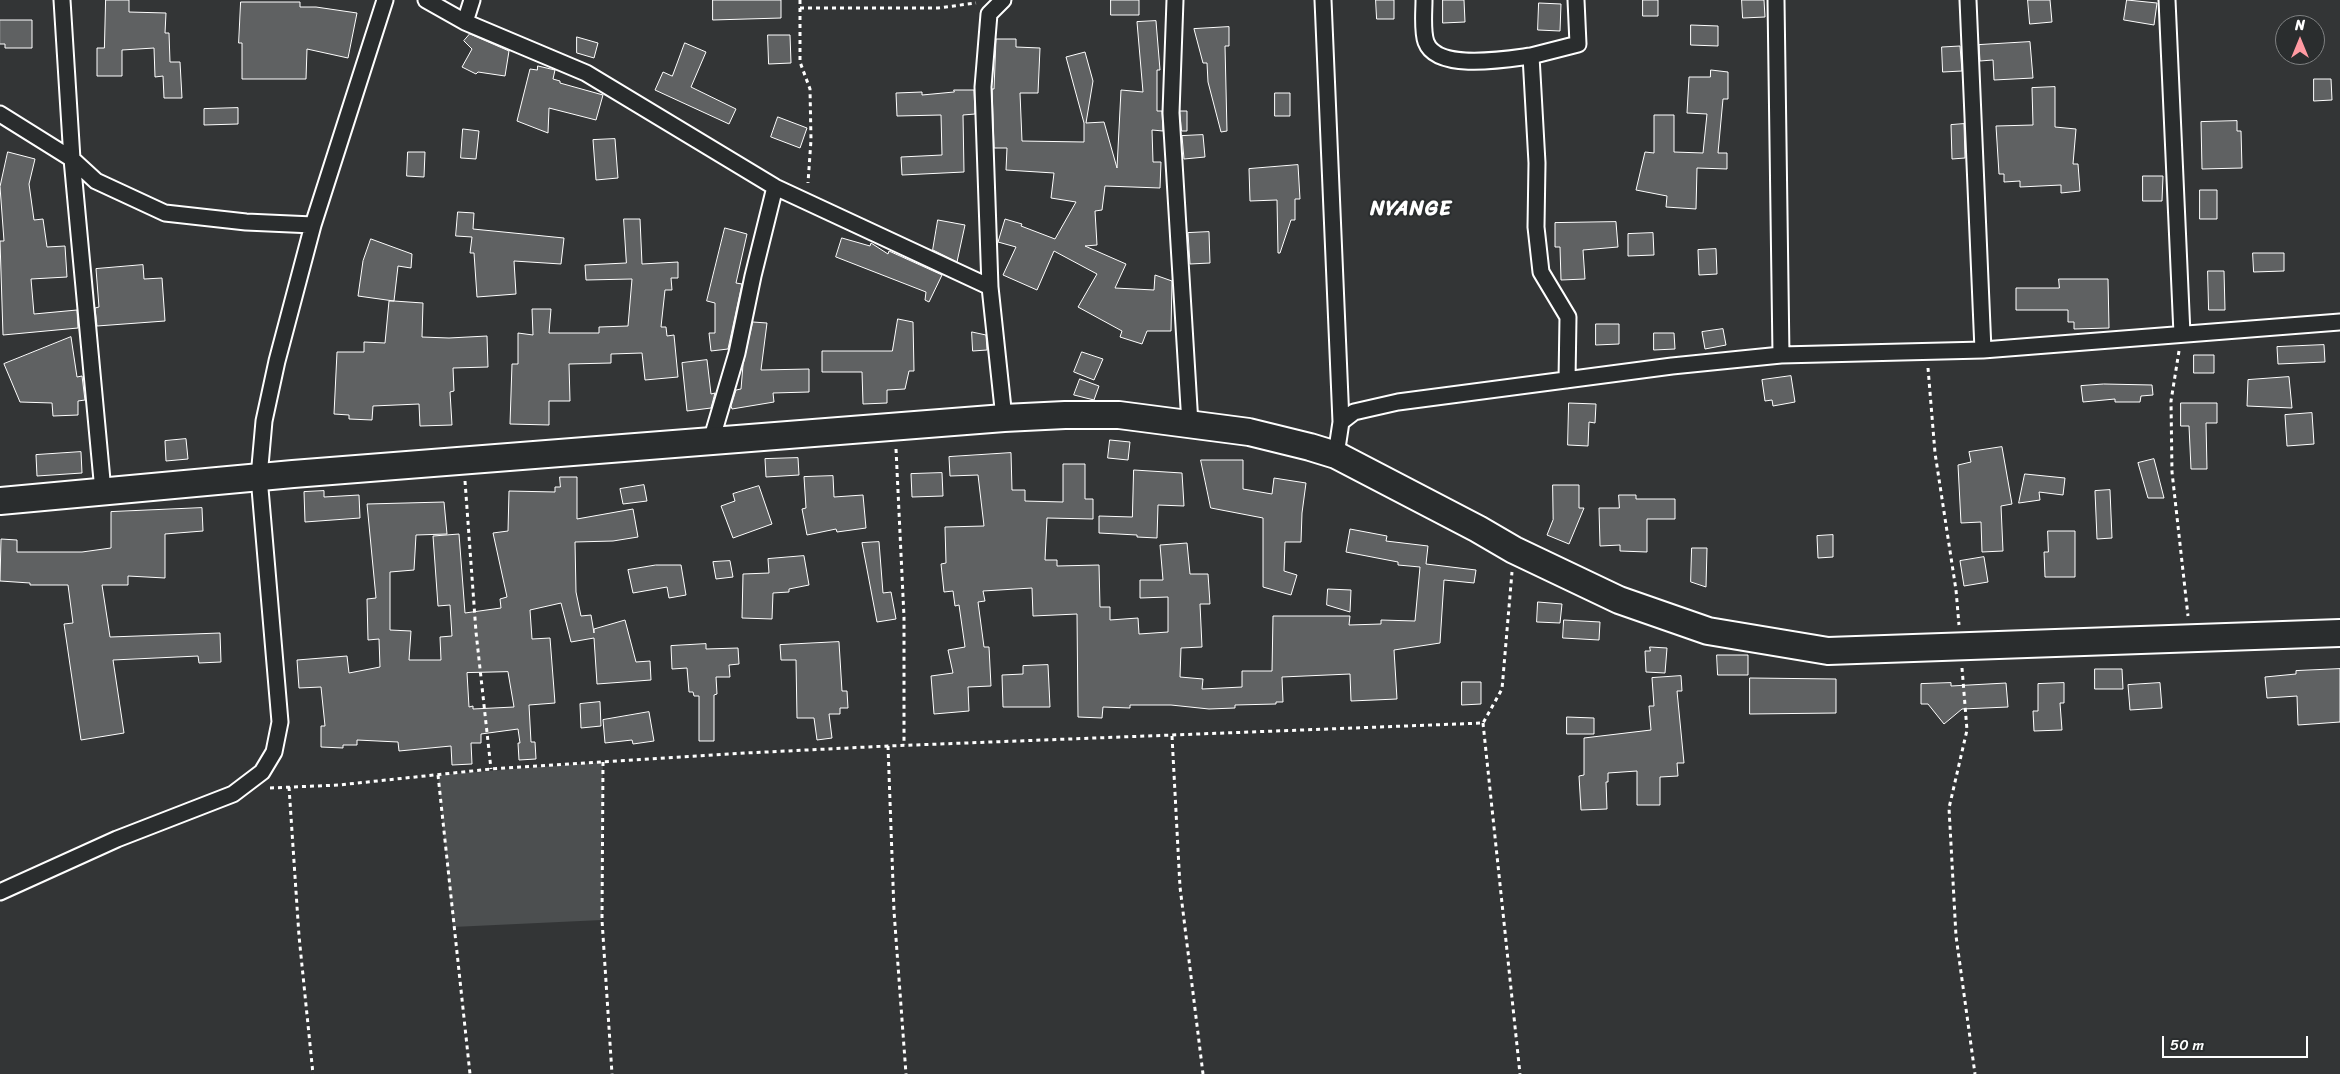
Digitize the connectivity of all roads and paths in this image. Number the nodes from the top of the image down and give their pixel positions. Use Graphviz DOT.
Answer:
graph roads {
  1 [pos="62,0"];
  2 [pos="385,0"];
  3 [pos="426,0"];
  4 [pos="472,0"];
  5 [pos="800,0"];
  6 [pos="1003,0"];
  7 [pos="1175,0"];
  8 [pos="1322,0"];
  9 [pos="1424,0"];
  10 [pos="1576,0"];
  11 [pos="1776,0"];
  12 [pos="1968,0"];
  13 [pos="2167,0"];
  14 [pos="983,2"];
  15 [pos="800,8"];
  16 [pos="465,22"];
  17 [pos="1531,56"];
  18 [pos="0,114"];
  19 [pos="72,159"];
  20 [pos="775,186"];
  21 [pos="807,203"];
  22 [pos="313,226"];
  23 [pos="990,287"];
  24 [pos="2340,322"];
  25 [pos="2182,334"];
  26 [pos="1983,350"];
  27 [pos="1927,352"];
  28 [pos="1781,355"];
  29 [pos="1567,380"];
  30 [pos="1004,418"];
  31 [pos="1341,422"];
  32 [pos="1190,424"];
  33 [pos="895,426"];
  34 [pos="711,441"];
  35 [pos="1336,455"];
  36 [pos="465,461"];
  37 [pos="259,477"];
  38 [pos="103,490"];
  39 [pos="0,501"];
  40 [pos="1514,550"];
  41 [pos="2340,633"];
  42 [pos="2191,639"];
  43 [pos="1960,646"];
  44 [pos="1483,723"];
  45 [pos="1172,736"];
  46 [pos="888,746"];
  47 [pos="904,746"];
  48 [pos="604,762"];
  49 [pos="491,769"];
  50 [pos="438,775"];
  51 [pos="289,787"];
  52 [pos="242,789"];
  53 [pos="0,892"];
  54 [pos="313,1074"];
  55 [pos="470,1074"];
  56 [pos="612,1074"];
  57 [pos="906,1074"];
  58 [pos="1203,1074"];
  59 [pos="1520,1074"];
  60 [pos="1975,1074"];
  1 -- 19 [label="street"];
  2 -- 22 [label="street"];
  3 -- 16 [label="street"];
  4 -- 16 [label="street"];
  5 -- 15 [label="path"];
  6 -- 23 [label="street"];
  7 -- 32 [label="street"];
  8 -- 31 [label="street"];
  9 -- 17 [label="street"];
  10 -- 17 [label="street"];
  11 -- 28 [label="street"];
  12 -- 26 [label="street"];
  13 -- 25 [label="street"];
  14 -- 15 [label="path"];
  15 -- 21 [label="path"];
  16 -- 20 [label="street"];
  17 -- 29 [label="street"];
  18 -- 19 [label="street"];
  19 -- 22 [label="street"];
  19 -- 38 [label="street"];
  20 -- 21 [label="street"];
  20 -- 34 [label="street"];
  21 -- 23 [label="street"];
  22 -- 37 [label="street"];
  23 -- 30 [label="street"];
  24 -- 25 [label="street"];
  25 -- 26 [label="street"];
  25 -- 42 [label="path"];
  26 -- 27 [label="street"];
  27 -- 28 [label="street"];
  27 -- 43 [label="path"];
  28 -- 29 [label="street"];
  29 -- 31 [label="street"];
  30 -- 32 [label="highway"];
  30 -- 33 [label="highway"];
  31 -- 35 [label="street"];
  32 -- 35 [label="highway"];
  33 -- 34 [label="highway"];
  33 -- 47 [label="path"];
  34 -- 36 [label="highway"];
  35 -- 40 [label="highway"];
  36 -- 37 [label="highway"];
  36 -- 49 [label="path"];
  37 -- 38 [label="highway"];
  37 -- 52 [label="street"];
  38 -- 39 [label="highway"];
  40 -- 43 [label="highway"];
  40 -- 44 [label="path"];
  41 -- 42 [label="highway"];
  42 -- 43 [label="highway"];
  43 -- 60 [label="path"];
  44 -- 45 [label="path"];
  44 -- 59 [label="path"];
  45 -- 47 [label="path"];
  45 -- 58 [label="path"];
  46 -- 47 [label="path"];
  46 -- 48 [label="path"];
  46 -- 57 [label="path"];
  48 -- 49 [label="path"];
  48 -- 56 [label="path"];
  49 -- 50 [label="path"];
  50 -- 51 [label="path"];
  50 -- 55 [label="path"];
  51 -- 52 [label="path"];
  51 -- 54 [label="path"];
  52 -- 53 [label="street"];
}
